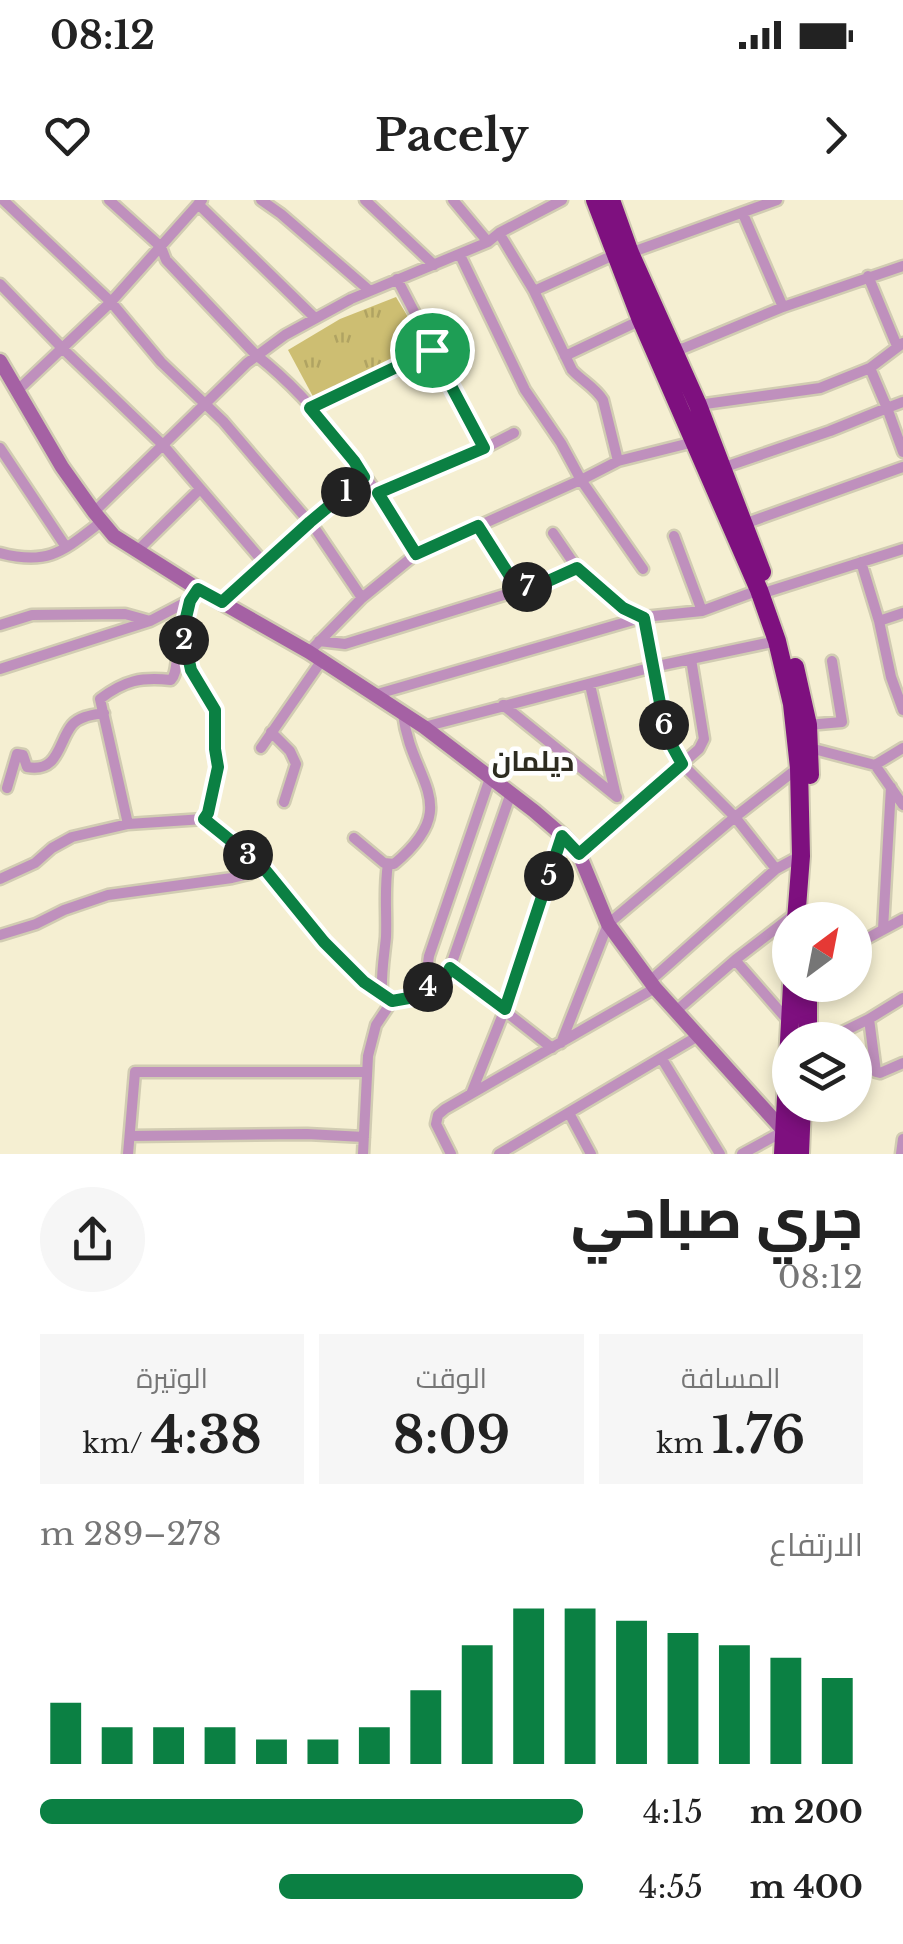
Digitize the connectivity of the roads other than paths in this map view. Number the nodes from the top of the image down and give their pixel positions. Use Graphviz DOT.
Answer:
graph roads {
  1 [pos="4,200"];
  2 [pos="109,200"];
  3 [pos="260,200"];
  4 [pos="365,200"];
  5 [pos="453,200"];
  6 [pos="562,200"];
  7 [pos="595,200"];
  8 [pos="611,200"];
  9 [pos="777,200"];
  10 [pos="200,202"];
  11 [pos="743,214"];
  12 [pos="500,233"];
  13 [pos="488,242"];
  14 [pos="161,247"];
  15 [pos="623,254"];
  16 [pos="460,255"];
  17 [pos="434,265"];
  18 [pos="903,266"];
  19 [pos="868,276"];
  20 [pos="397,279"];
  21 [pos="0,284"];
  22 [pos="370,291"];
  23 [pos="534,291"];
  24 [pos="112,302"];
  25 [pos="782,306"];
  26 [pos="314,317"];
  27 [pos="641,320"];
  28 [pos="900,345"];
  29 [pos="62,348"];
  30 [pos="673,349"];
  31 [pos="432,350"];
  32 [pos="256,356"];
  33 [pos="565,356"];
  34 [pos="0,361"];
  35 [pos="870,368"];
  36 [pos="18,390"];
  37 [pos="903,402"];
  38 [pos="204,404"];
  39 [pos="698,406"];
  40 [pos="310,408"];
  41 [pos="887,408"];
  42 [pos="514,432"];
  43 [pos="694,442"];
  44 [pos="163,445"];
  45 [pos="0,448"];
  46 [pos="484,448"];
  47 [pos="903,452"];
  48 [pos="618,461"];
  49 [pos="903,467"];
  50 [pos="364,477"];
  51 [pos="720,477"];
  52 [pos="580,480"];
  53 [pos="200,489"];
  54 [pos="378,493"];
  55 [pos="728,504"];
  56 [pos="98,517"];
  57 [pos="310,522"];
  58 [pos="744,524"];
  59 [pos="478,526"];
  60 [pos="553,533"];
  61 [pos="674,536"];
  62 [pos="66,547"];
  63 [pos="903,548"];
  64 [pos="0,552"];
  65 [pos="137,552"];
  66 [pos="416,554"];
  67 [pos="861,562"];
  68 [pos="264,563"];
  69 [pos="577,568"];
  70 [pos="643,569"];
  71 [pos="518,589"];
  72 [pos="765,591"];
  73 [pos="194,595"];
  74 [pos="362,598"];
  75 [pos="222,602"];
  76 [pos="702,611"];
  77 [pos="903,613"];
  78 [pos="644,618"];
  79 [pos="150,621"];
  80 [pos="879,621"];
  81 [pos="0,625"];
  82 [pos="184,638"];
  83 [pos="777,641"];
  84 [pos="316,651"];
  85 [pos="690,659"];
  86 [pos="832,661"];
  87 [pos="653,667"];
  88 [pos="0,669"];
  89 [pos="590,685"];
  90 [pos="374,695"];
  91 [pos="503,706"];
  92 [pos="903,710"];
  93 [pos="104,714"];
  94 [pos="403,714"];
  95 [pos="808,725"];
  96 [pos="424,728"];
  97 [pos="271,732"];
  98 [pos="260,748"];
  99 [pos="810,748"];
  100 [pos="903,748"];
  101 [pos="682,764"];
  102 [pos="875,765"];
  103 [pos="799,768"];
  104 [pos="490,778"];
  105 [pos="7,788"];
  106 [pos="891,788"];
  107 [pos="510,792"];
  108 [pos="616,797"];
  109 [pos="284,802"];
  110 [pos="903,805"];
  111 [pos="626,811"];
  112 [pos="735,817"];
  113 [pos="204,819"];
  114 [pos="128,824"];
  115 [pos="562,836"];
  116 [pos="354,838"];
  117 [pos="579,854"];
  118 [pos="802,856"];
  119 [pos="388,864"];
  120 [pos="262,866"];
  121 [pos="776,869"];
  122 [pos="0,879"];
  123 [pos="800,902"];
  124 [pos="801,902"];
  125 [pos="903,919"];
  126 [pos="608,924"];
  127 [pos="884,930"];
  128 [pos="0,934"];
  129 [pos="772,935"];
  130 [pos="872,936"];
  131 [pos="734,960"];
  132 [pos="450,968"];
  133 [pos="432,982"];
  134 [pos="653,984"];
  135 [pos="387,997"];
  136 [pos="899,1000"];
  137 [pos="505,1009"];
  138 [pos="676,1011"];
  139 [pos="903,1014"];
  140 [pos="869,1019"];
  141 [pos="789,1022"];
  142 [pos="863,1022"];
  143 [pos="698,1036"];
  144 [pos="557,1046"];
  145 [pos="662,1060"];
  146 [pos="903,1062"];
  147 [pos="367,1072"];
  148 [pos="471,1095"];
  149 [pos="569,1113"];
  150 [pos="784,1122"];
  151 [pos="801,1122"];
  152 [pos="784,1131"];
  153 [pos="130,1136"];
  154 [pos="364,1137"];
  155 [pos="903,1139"];
  156 [pos="519,1142"];
  157 [pos="128,1154"];
  158 [pos="363,1154"];
  159 [pos="451,1154"];
  160 [pos="498,1154"];
  161 [pos="525,1154"];
  162 [pos="591,1154"];
  163 [pos="720,1154"];
  164 [pos="742,1154"];
  165 [pos="782,1154"];
  166 [pos="800,1154"];
  167 [pos="900,1154"];
  1 -- 24 [label="street"];
  2 -- 14 [label="street"];
  3 -- 22 [label="street"];
  4 -- 17 [label="street"];
  5 -- 13 [label="street"];
  6 -- 12 [label="street"];
  7 -- 15 [label="highway"];
  8 -- 15 [label="highway"];
  9 -- 11 [label="street"];
  10 -- 14 [label="street"];
  10 -- 26 [label="street"];
  11 -- 15 [label="street"];
  11 -- 25 [label="street"];
  12 -- 13 [label="street"];
  12 -- 23 [label="street"];
  13 -- 16 [label="street"];
  14 -- 24 [label="street"];
  14 -- 32 [label="street"];
  15 -- 23 [label="street"];
  15 -- 27 [label="highway"];
  15 -- 30 [label="highway"];
  16 -- 17 [label="street"];
  16 -- 52 [label="street"];
  17 -- 20 [label="street"];
  18 -- 19 [label="street"];
  19 -- 25 [label="street"];
  19 -- 28 [label="street"];
  20 -- 22 [label="street"];
  20 -- 31 [label="street"];
  21 -- 29 [label="street"];
  22 -- 26 [label="street"];
  23 -- 33 [label="street"];
  24 -- 29 [label="street"];
  24 -- 38 [label="street"];
  25 -- 30 [label="street"];
  26 -- 32 [label="street"];
  27 -- 33 [label="street"];
  27 -- 43 [label="highway"];
  28 -- 35 [label="street"];
  29 -- 36 [label="street"];
  29 -- 44 [label="street"];
  30 -- 39 [label="highway"];
  31 -- 40 [label="street"];
  31 -- 46 [label="street"];
  32 -- 38 [label="street"];
  32 -- 40 [label="street"];
  33 -- 48 [label="street"];
  34 -- 36 [label="main road"];
  35 -- 39 [label="street"];
  35 -- 41 [label="street"];
  36 -- 56 [label="main road"];
  37 -- 41 [label="street"];
  38 -- 44 [label="street"];
  38 -- 57 [label="street"];
  39 -- 51 [label="highway"];
  40 -- 50 [label="street"];
  41 -- 47 [label="street"];
  41 -- 51 [label="street"];
  42 -- 46 [label="street"];
  43 -- 48 [label="street"];
  43 -- 51 [label="highway"];
  44 -- 53 [label="street"];
  44 -- 56 [label="street"];
  45 -- 62 [label="street"];
  46 -- 54 [label="street"];
  48 -- 52 [label="street"];
  49 -- 58 [label="street"];
  50 -- 54 [label="street"];
  50 -- 57 [label="street"];
  51 -- 55 [label="highway"];
  52 -- 59 [label="street"];
  52 -- 70 [label="street"];
  53 -- 65 [label="street"];
  53 -- 68 [label="street"];
  54 -- 66 [label="street"];
  55 -- 58 [label="highway"];
  55 -- 72 [label="highway"];
  56 -- 62 [label="street"];
  56 -- 65 [label="main road"];
  57 -- 68 [label="street"];
  57 -- 74 [label="street"];
  58 -- 72 [label="highway"];
  59 -- 66 [label="street"];
  59 -- 71 [label="street"];
  60 -- 69 [label="street"];
  61 -- 76 [label="street"];
  62 -- 64 [label="street"];
  63 -- 67 [label="street"];
  65 -- 73 [label="main road"];
  66 -- 74 [label="street"];
  67 -- 72 [label="street"];
  67 -- 80 [label="street"];
  68 -- 75 [label="street"];
  69 -- 71 [label="street"];
  69 -- 78 [label="street"];
  71 -- 84 [label="street"];
  72 -- 76 [label="street"];
  72 -- 83 [label="highway"];
  72 -- 95 [label="highway"];
  73 -- 75 [label="main road"];
  73 -- 79 [label="street"];
  73 -- 82 [label="street"];
  74 -- 84 [label="street"];
  75 -- 84 [label="main road"];
  76 -- 78 [label="street"];
  77 -- 80 [label="street"];
  78 -- 87 [label="street"];
  78 -- 90 [label="street"];
  79 -- 81 [label="street"];
  79 -- 88 [label="street"];
  80 -- 92 [label="street"];
  82 -- 93 [label="street"];
  82 -- 113 [label="street"];
  83 -- 85 [label="street"];
  83 -- 103 [label="highway"];
  84 -- 90 [label="main road"];
  84 -- 97 [label="street"];
  85 -- 87 [label="street"];
  85 -- 101 [label="street"];
  86 -- 95 [label="street"];
  87 -- 89 [label="street"];
  87 -- 101 [label="street"];
  89 -- 91 [label="street"];
  89 -- 108 [label="street"];
  90 -- 94 [label="main road"];
  91 -- 96 [label="street"];
  91 -- 108 [label="street"];
  93 -- 105 [label="street"];
  93 -- 114 [label="street"];
  94 -- 96 [label="main road"];
  94 -- 119 [label="street"];
  95 -- 99 [label="highway"];
  96 -- 104 [label="main road"];
  97 -- 98 [label="street"];
  97 -- 109 [label="street"];
  99 -- 102 [label="street"];
  99 -- 124 [label="highway"];
  100 -- 102 [label="street"];
  101 -- 111 [label="street"];
  101 -- 112 [label="street"];
  102 -- 106 [label="street"];
  103 -- 112 [label="street"];
  103 -- 118 [label="highway"];
  104 -- 107 [label="main road"];
  104 -- 133 [label="street"];
  106 -- 110 [label="street"];
  106 -- 127 [label="street"];
  107 -- 115 [label="main road"];
  107 -- 132 [label="street"];
  108 -- 111 [label="street"];
  111 -- 117 [label="street"];
  112 -- 121 [label="street"];
  112 -- 126 [label="street"];
  113 -- 114 [label="street"];
  113 -- 120 [label="street"];
  114 -- 122 [label="street"];
  115 -- 117 [label="main road"];
  115 -- 137 [label="street"];
  116 -- 119 [label="street"];
  117 -- 126 [label="main road"];
  118 -- 121 [label="street"];
  118 -- 123 [label="highway"];
  119 -- 135 [label="street"];
  120 -- 128 [label="street"];
  120 -- 135 [label="street"];
  121 -- 134 [label="street"];
  125 -- 127 [label="street"];
  126 -- 134 [label="main road"];
  126 -- 144 [label="street"];
  127 -- 130 [label="street"];
  129 -- 131 [label="street"];
  131 -- 138 [label="street"];
  131 -- 141 [label="street"];
  132 -- 133 [label="street"];
  132 -- 137 [label="street"];
  133 -- 135 [label="street"];
  134 -- 138 [label="main road"];
  134 -- 144 [label="street"];
  135 -- 147 [label="street"];
  136 -- 139 [label="street"];
  136 -- 140 [label="street"];
  137 -- 144 [label="street"];
  137 -- 148 [label="street"];
  138 -- 143 [label="main road"];
  140 -- 142 [label="street"];
  140 -- 146 [label="street"];
  143 -- 145 [label="street"];
  143 -- 152 [label="main road"];
  144 -- 148 [label="street"];
  145 -- 149 [label="street"];
  145 -- 163 [label="street"];
  147 -- 153 [label="street"];
  147 -- 154 [label="street"];
  148 -- 159 [label="street"];
  149 -- 156 [label="street"];
  149 -- 162 [label="street"];
  150 -- 152 [label="highway"];
  151 -- 166 [label="highway"];
  152 -- 164 [label="street"];
  152 -- 165 [label="highway"];
  153 -- 154 [label="street"];
  153 -- 157 [label="street"];
  154 -- 158 [label="street"];
  155 -- 167 [label="street"];
  156 -- 160 [label="street"];
  156 -- 161 [label="street"];
}
